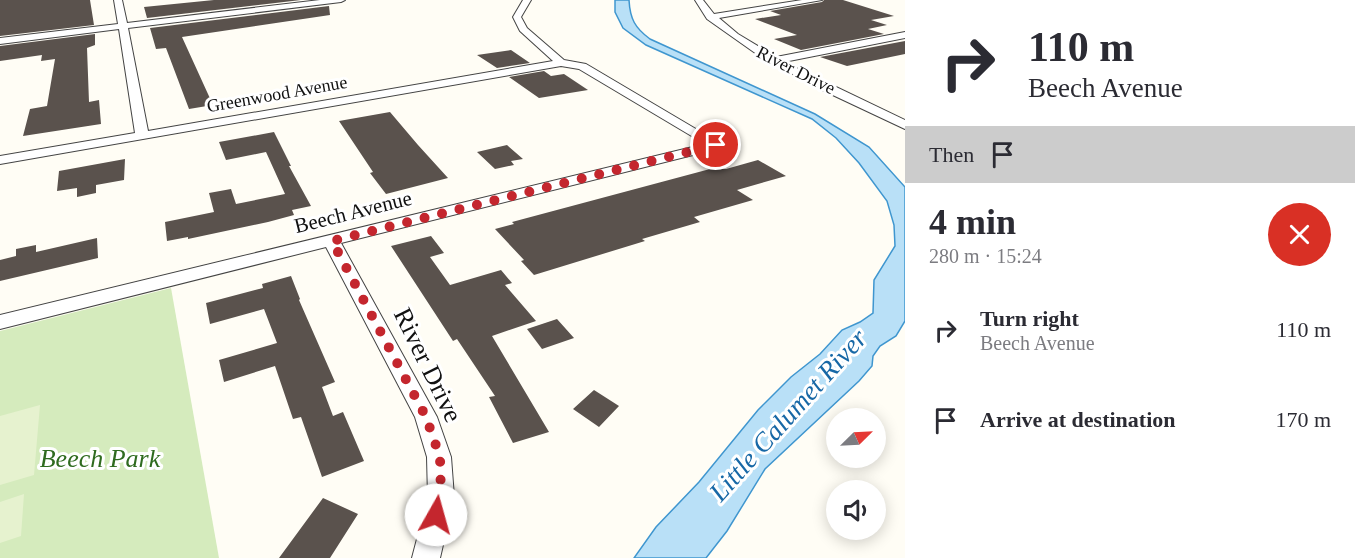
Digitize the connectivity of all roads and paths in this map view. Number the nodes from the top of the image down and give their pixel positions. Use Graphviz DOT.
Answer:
graph roads {
  1 [pos="118,0"];
  2 [pos="341,0"];
  3 [pos="527,0"];
  4 [pos="699,0"];
  5 [pos="818,0"];
  6 [pos="710,17"];
  7 [pos="122,27"];
  8 [pos="905,35"];
  9 [pos="0,41"];
  10 [pos="776,60"];
  11 [pos="561,63"];
  12 [pos="905,114"];
  13 [pos="891,118"];
  14 [pos="905,125"];
  15 [pos="142,135"];
  16 [pos="0,160"];
  17 [pos="332,241"];
  18 [pos="0,322"];
  19 [pos="426,558"];
  1 -- 7 [label="street"];
  2 -- 7 [label="street"];
  3 -- 11 [label="street"];
  4 -- 6 [label="street, River Drive"];
  5 -- 6 [label="street"];
  6 -- 10 [label="street, River Drive"];
  7 -- 9 [label="street"];
  7 -- 15 [label="street"];
  8 -- 10 [label="street"];
  10 -- 13 [label="street, River Drive"];
  11 -- 15 [label="street, Greenwood Avenue"];
  11 -- 17 [label="street, Beech Avenue"];
  12 -- 13 [label="street"];
  13 -- 14 [label="street, River Drive"];
  15 -- 16 [label="street, Greenwood Avenue"];
  17 -- 18 [label="street, Beech Avenue"];
  17 -- 19 [label="street, River Drive"];
}
